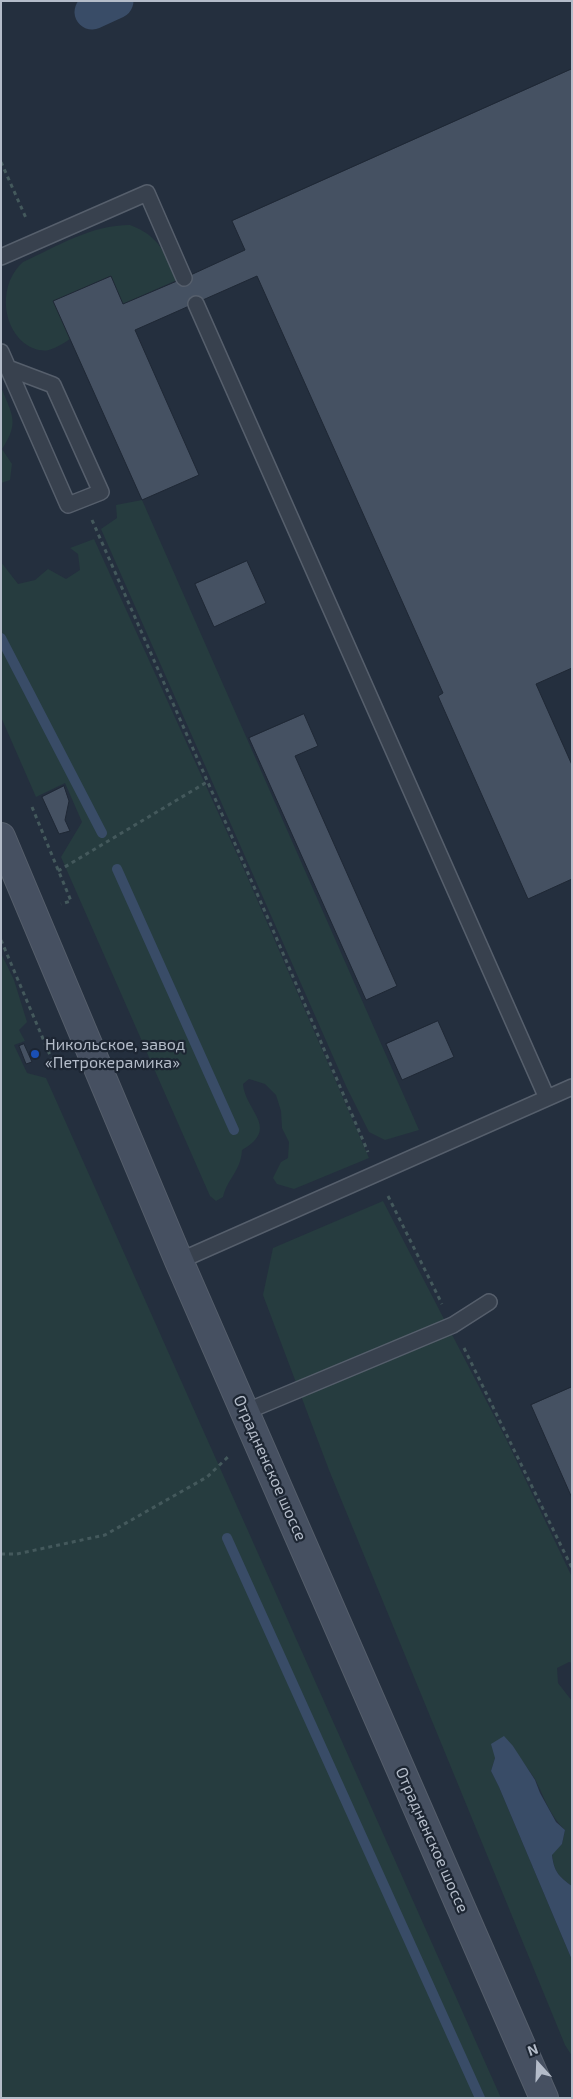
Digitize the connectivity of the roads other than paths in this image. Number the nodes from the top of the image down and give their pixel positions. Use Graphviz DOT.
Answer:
graph roads {
  1 [pos="3,253"];
  2 [pos="184,278"];
  3 [pos="196,304"];
  4 [pos="1,352"];
  5 [pos="8,368"];
  6 [pos="1,837"];
  7 [pos="572,1087"];
  8 [pos="547,1098"];
  9 [pos="179,1260"];
  10 [pos="489,1302"];
  11 [pos="250,1422"];
  12 [pos="544,2098"];
  1 -- 2 [label="lane"];
  3 -- 8 [label="lane"];
  4 -- 5 [label="lane"];
  5 -- 5 [label="lane"];
  6 -- 9 [label="main road, Отрадненское шоссе"];
  7 -- 8 [label="lane"];
  8 -- 9 [label="lane"];
  9 -- 11 [label="main road, Отрадненское шоссе"];
  10 -- 11 [label="lane"];
  11 -- 12 [label="main road, Отрадненское шоссе"];
}
